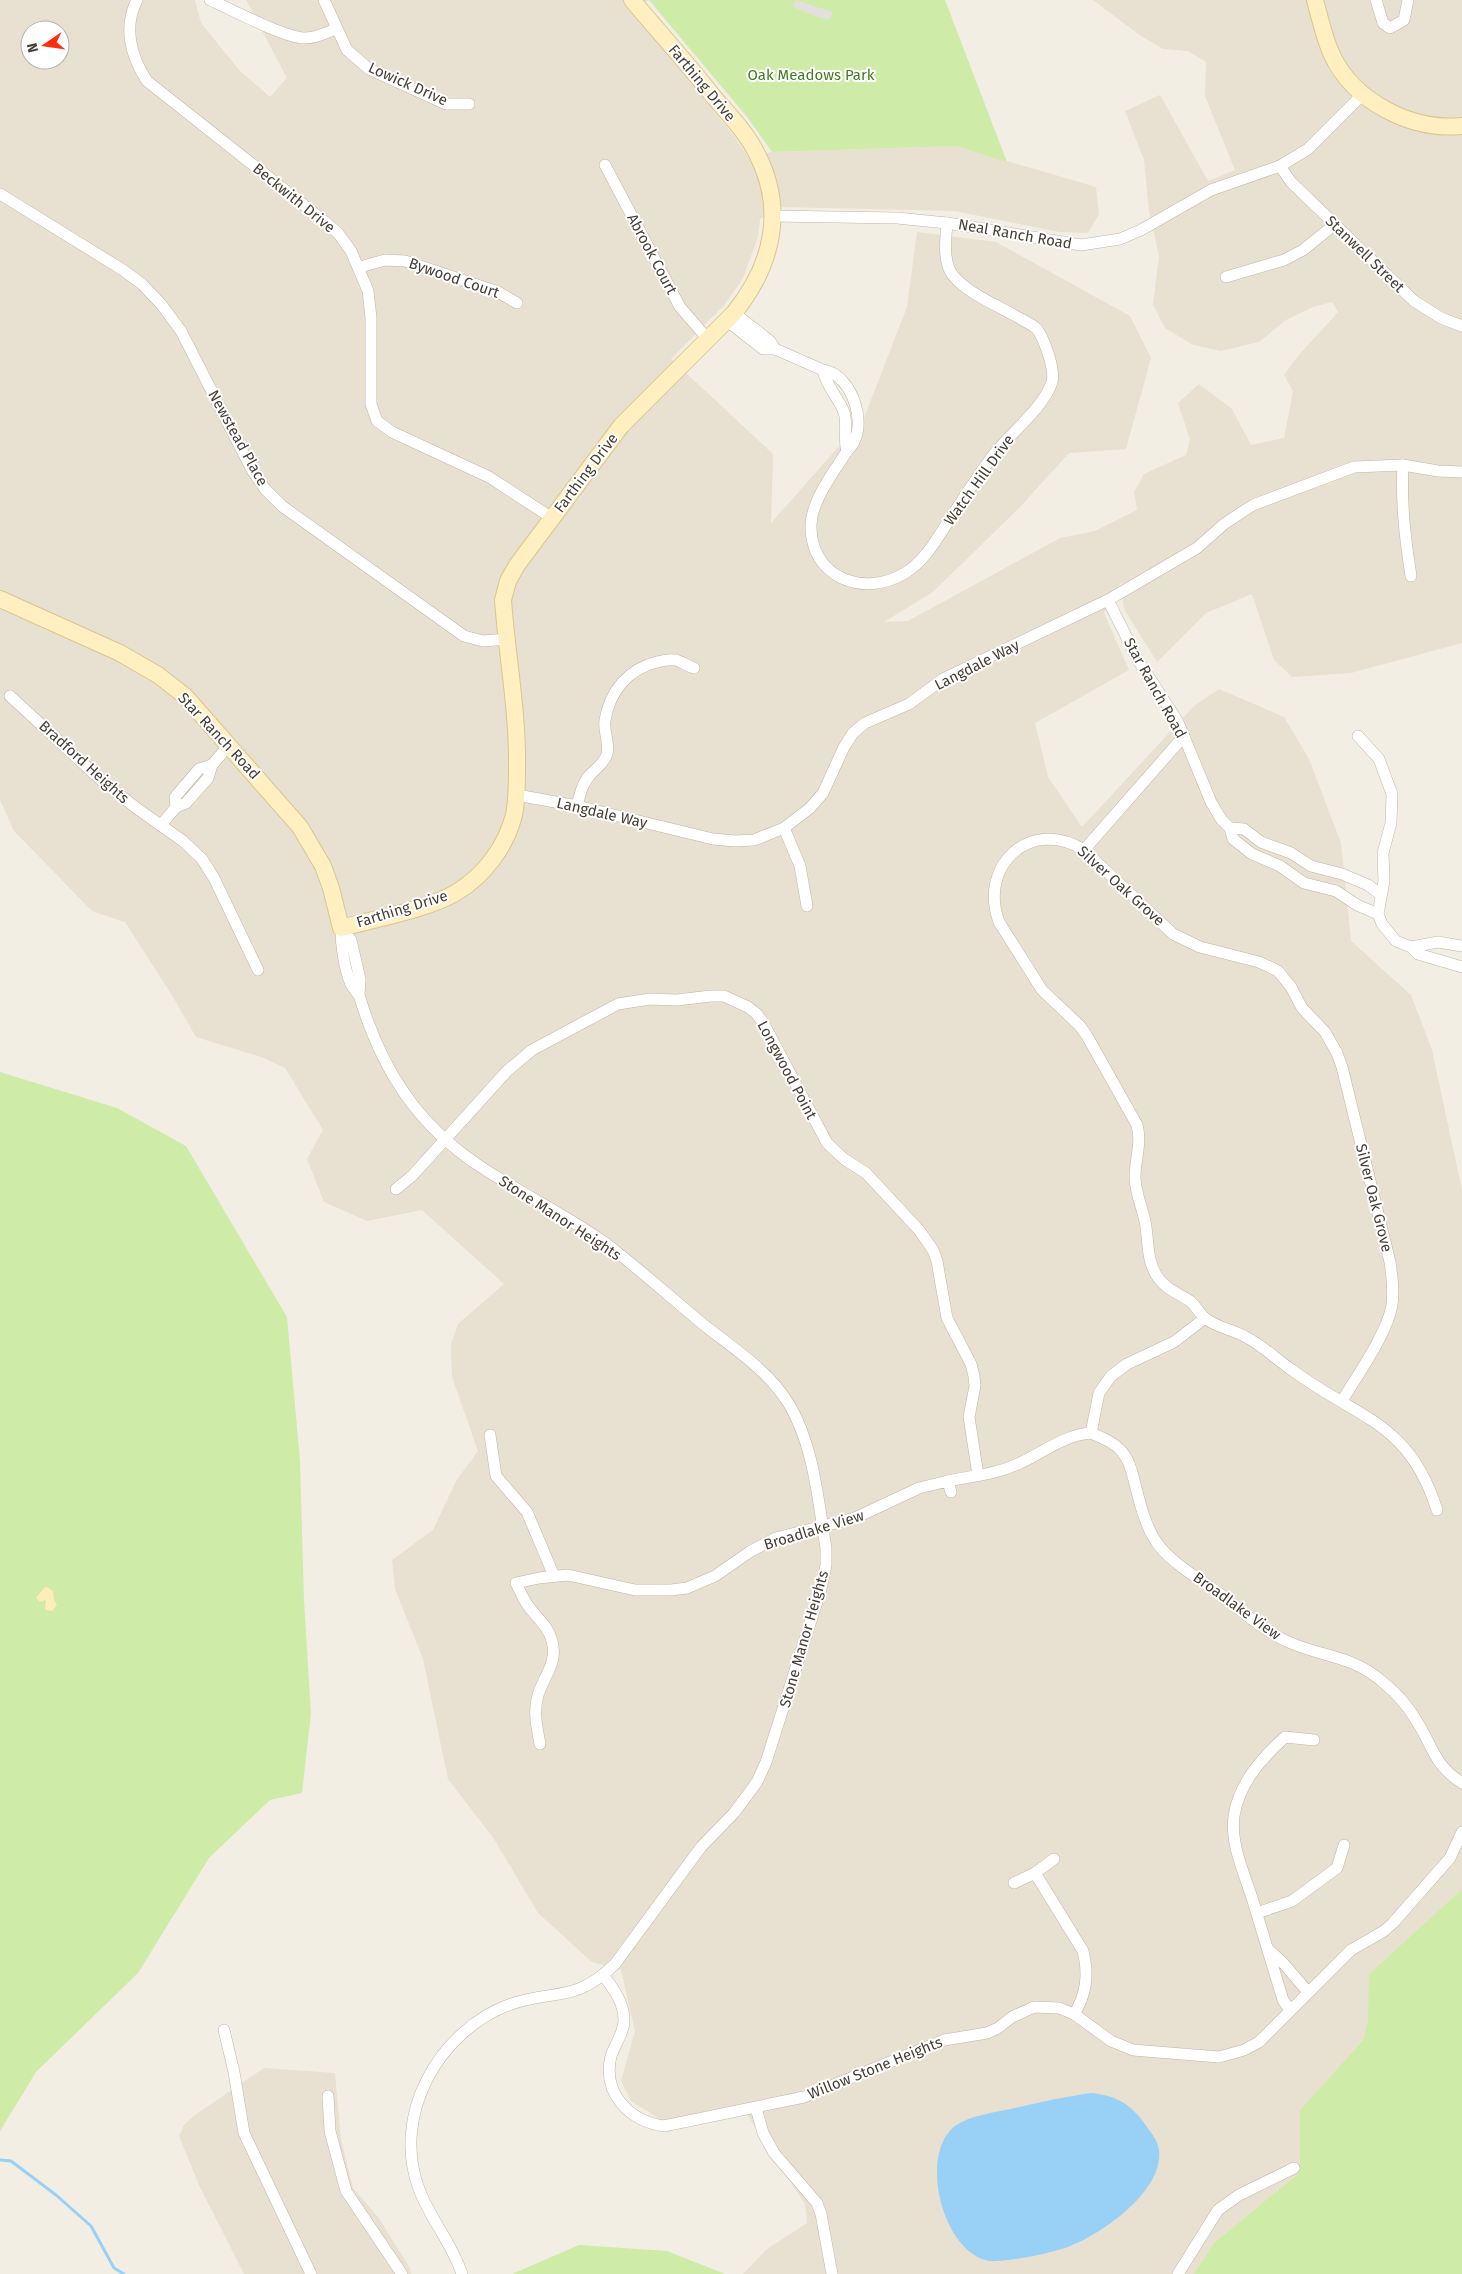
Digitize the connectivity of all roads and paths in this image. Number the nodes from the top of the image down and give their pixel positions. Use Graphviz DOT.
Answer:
graph roads {
  1 [pos="137,0"];
  2 [pos="210,0"];
  3 [pos="324,0"];
  4 [pos="632,0"];
  5 [pos="1315,0"];
  6 [pos="1376,0"];
  7 [pos="1408,0"];
  8 [pos="336,29"];
  9 [pos="1363,94"];
  10 [pos="469,104"];
  11 [pos="1462,126"];
  12 [pos="605,165"];
  13 [pos="1280,166"];
  14 [pos="0,194"];
  15 [pos="772,216"];
  16 [pos="947,223"];
  17 [pos="1334,225"];
  18 [pos="360,267"];
  19 [pos="1226,277"];
  20 [pos="517,303"];
  21 [pos="730,317"];
  22 [pos="1462,326"];
  23 [pos="707,338"];
  24 [pos="1403,465"];
  25 [pos="1462,472"];
  26 [pos="552,518"];
  27 [pos="1411,576"];
  28 [pos="0,598"];
  29 [pos="1108,600"];
  30 [pos="508,639"];
  31 [pos="694,668"];
  32 [pos="10,696"];
  33 [pos="1184,736"];
  34 [pos="1358,736"];
  35 [pos="229,745"];
  36 [pos="517,795"];
  37 [pos="577,806"];
  38 [pos="161,825"];
  39 [pos="784,828"];
  40 [pos="1230,828"];
  41 [pos="1084,850"];
  42 [pos="1342,874"];
  43 [pos="1336,891"];
  44 [pos="1380,894"];
  45 [pos="807,906"];
  46 [pos="1378,914"];
  47 [pos="342,928"];
  48 [pos="1411,946"];
  49 [pos="1462,946"];
  50 [pos="1462,967"];
  51 [pos="258,970"];
  52 [pos="446,1140"];
  53 [pos="396,1189"];
  54 [pos="1205,1318"];
  55 [pos="1342,1401"];
  56 [pos="1091,1433"];
  57 [pos="490,1435"];
  58 [pos="978,1475"];
  59 [pos="948,1481"];
  60 [pos="951,1492"];
  61 [pos="1437,1510"];
  62 [pos="822,1526"];
  63 [pos="554,1576"];
  64 [pos="1314,1740"];
  65 [pos="540,1744"];
  66 [pos="1462,1783"];
  67 [pos="1462,1832"];
  68 [pos="1344,1845"];
  69 [pos="1054,1859"];
  70 [pos="1035,1873"];
  71 [pos="1014,1882"];
  72 [pos="1257,1913"];
  73 [pos="1267,1948"];
  74 [pos="603,1975"];
  75 [pos="1308,1992"];
  76 [pos="1290,2010"];
  77 [pos="1074,2014"];
  78 [pos="224,2030"];
  79 [pos="328,2096"];
  80 [pos="756,2108"];
  81 [pos="1294,2168"];
  82 [pos="311,2274"];
  83 [pos="402,2274"];
  84 [pos="462,2274"];
  85 [pos="832,2274"];
  86 [pos="1178,2274"];
  1 -- 18 [label="street, Beckwith Drive"];
  2 -- 8 [label="street"];
  3 -- 8 [label="street, Lowick Drive"];
  4 -- 15 [label="street, Farthing Drive"];
  5 -- 9 [label="street"];
  6 -- 7 [label="street"];
  8 -- 10 [label="street, Lowick Drive"];
  9 -- 11 [label="street"];
  9 -- 13 [label="street, Neal Ranch Road"];
  12 -- 23 [label="street, Abrook Court"];
  13 -- 16 [label="street, Neal Ranch Road"];
  13 -- 17 [label="street, Stanwell Street"];
  14 -- 30 [label="street, Newstead Place"];
  15 -- 16 [label="street, Neal Ranch Road"];
  15 -- 21 [label="street, Farthing Drive"];
  16 -- 21 [label="street, Watch Hill Drive"];
  17 -- 19 [label="street"];
  17 -- 22 [label="street, Stanwell Street"];
  18 -- 20 [label="street, Bywood Court"];
  18 -- 26 [label="street, Beckwith Drive"];
  21 -- 23 [label="street, Farthing Drive"];
  23 -- 26 [label="street, Farthing Drive"];
  24 -- 25 [label="street, Langdale Way"];
  24 -- 27 [label="street"];
  24 -- 29 [label="street, Langdale Way"];
  26 -- 30 [label="street, Farthing Drive"];
  28 -- 35 [label="street, Star Ranch Road"];
  29 -- 33 [label="street, Star Ranch Road"];
  29 -- 39 [label="street, Langdale Way"];
  30 -- 36 [label="street, Farthing Drive"];
  31 -- 37 [label="street"];
  32 -- 38 [label="street, Bradford Heights"];
  33 -- 40 [label="street, Star Ranch Road"];
  33 -- 41 [label="street"];
  34 -- 44 [label="street"];
  35 -- 38 [label="street"];
  35 -- 47 [label="street, Star Ranch Road"];
  36 -- 37 [label="street, Langdale Way"];
  36 -- 47 [label="street, Farthing Drive"];
  37 -- 39 [label="street, Langdale Way"];
  38 -- 51 [label="street, Bradford Heights"];
  39 -- 45 [label="street"];
  40 -- 42 [label="street"];
  40 -- 43 [label="street, Star Ranch Road"];
  41 -- 54 [label="street, Silver Oak Grove"];
  41 -- 55 [label="street, Silver Oak Grove"];
  42 -- 43 [label="street"];
  42 -- 44 [label="street"];
  43 -- 46 [label="street, Star Ranch Road"];
  44 -- 46 [label="street"];
  46 -- 48 [label="street"];
  47 -- 52 [label="street, Stone Manor Heights"];
  48 -- 49 [label="street"];
  48 -- 50 [label="street"];
  52 -- 53 [label="street, Longwood Point"];
  52 -- 58 [label="street, Longwood Point"];
  52 -- 62 [label="street, Stone Manor Heights"];
  54 -- 55 [label="street, Silver Oak Grove"];
  54 -- 56 [label="street"];
  55 -- 61 [label="street, Silver Oak Grove"];
  56 -- 58 [label="street, Broadlake View"];
  56 -- 66 [label="street, Broadlake View"];
  57 -- 63 [label="street"];
  58 -- 59 [label="street, Broadlake View"];
  59 -- 60 [label="street"];
  59 -- 62 [label="street, Broadlake View"];
  62 -- 63 [label="street, Broadlake View"];
  62 -- 74 [label="street, Stone Manor Heights"];
  63 -- 65 [label="street, Broadlake View"];
  64 -- 72 [label="street"];
  67 -- 75 [label="street, Willow Stone Heights"];
  68 -- 72 [label="street"];
  69 -- 70 [label="street"];
  70 -- 71 [label="street"];
  70 -- 77 [label="street"];
  72 -- 73 [label="street"];
  73 -- 75 [label="street"];
  73 -- 76 [label="street"];
  74 -- 80 [label="street, Willow Stone Heights"];
  74 -- 84 [label="street, Stone Manor Heights"];
  75 -- 76 [label="street, Willow Stone Heights"];
  76 -- 77 [label="street, Willow Stone Heights"];
  77 -- 80 [label="street, Willow Stone Heights"];
  78 -- 82 [label="street"];
  79 -- 83 [label="street"];
  80 -- 85 [label="street"];
  81 -- 86 [label="street"];
}
